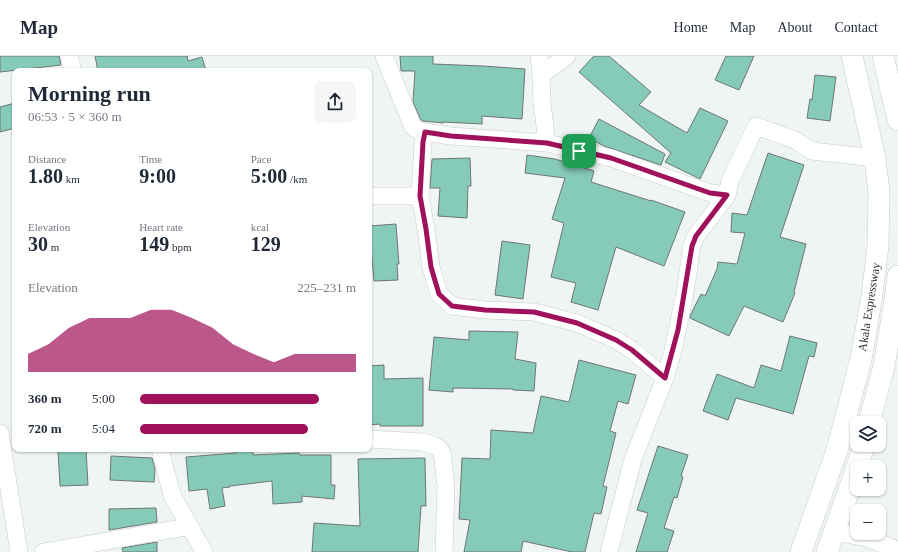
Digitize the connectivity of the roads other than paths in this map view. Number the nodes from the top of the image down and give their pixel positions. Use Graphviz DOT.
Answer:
graph roads {
  1 [pos="69,56"];
  2 [pos="384,56"];
  3 [pos="539,56"];
  4 [pos="567,56"];
  5 [pos="852,56"];
  6 [pos="883,56"];
  7 [pos="71,68"];
  8 [pos="541,75"];
  9 [pos="898,120"];
  10 [pos="425,132"];
  11 [pos="547,143"];
  12 [pos="875,158"];
  13 [pos="727,195"];
  14 [pos="372,196"];
  15 [pos="420,196"];
  16 [pos="898,276"];
  17 [pos="665,378"];
  18 [pos="871,416"];
  19 [pos="0,433"];
  20 [pos="372,439"];
  21 [pos="161,452"];
  22 [pos="850,488"];
  23 [pos="189,525"];
  24 [pos="835,532"];
  25 [pos="898,550"];
  26 [pos="19,552"];
  27 [pos="43,552"];
  28 [pos="204,552"];
  29 [pos="444,552"];
  30 [pos="609,552"];
  31 [pos="800,552"];
  32 [pos="827,552"];
  1 -- 7 [label="street"];
  2 -- 10 [label="street"];
  3 -- 8 [label="street"];
  4 -- 8 [label="street"];
  5 -- 12 [label="main road, Akala Expressway"];
  6 -- 9 [label="main road"];
  8 -- 11 [label="street"];
  10 -- 11 [label="street"];
  10 -- 15 [label="street"];
  11 -- 13 [label="street"];
  12 -- 13 [label="street"];
  12 -- 31 [label="main road, Akala Expressway"];
  13 -- 17 [label="street"];
  14 -- 15 [label="street"];
  15 -- 17 [label="street"];
  16 -- 18 [label="main road, Akala Expressway"];
  17 -- 30 [label="street"];
  19 -- 26 [label="street"];
  20 -- 29 [label="street"];
  21 -- 23 [label="street"];
  22 -- 24 [label="main road"];
  23 -- 27 [label="street"];
  23 -- 28 [label="street"];
  24 -- 25 [label="street"];
  24 -- 32 [label="main road"];
}
